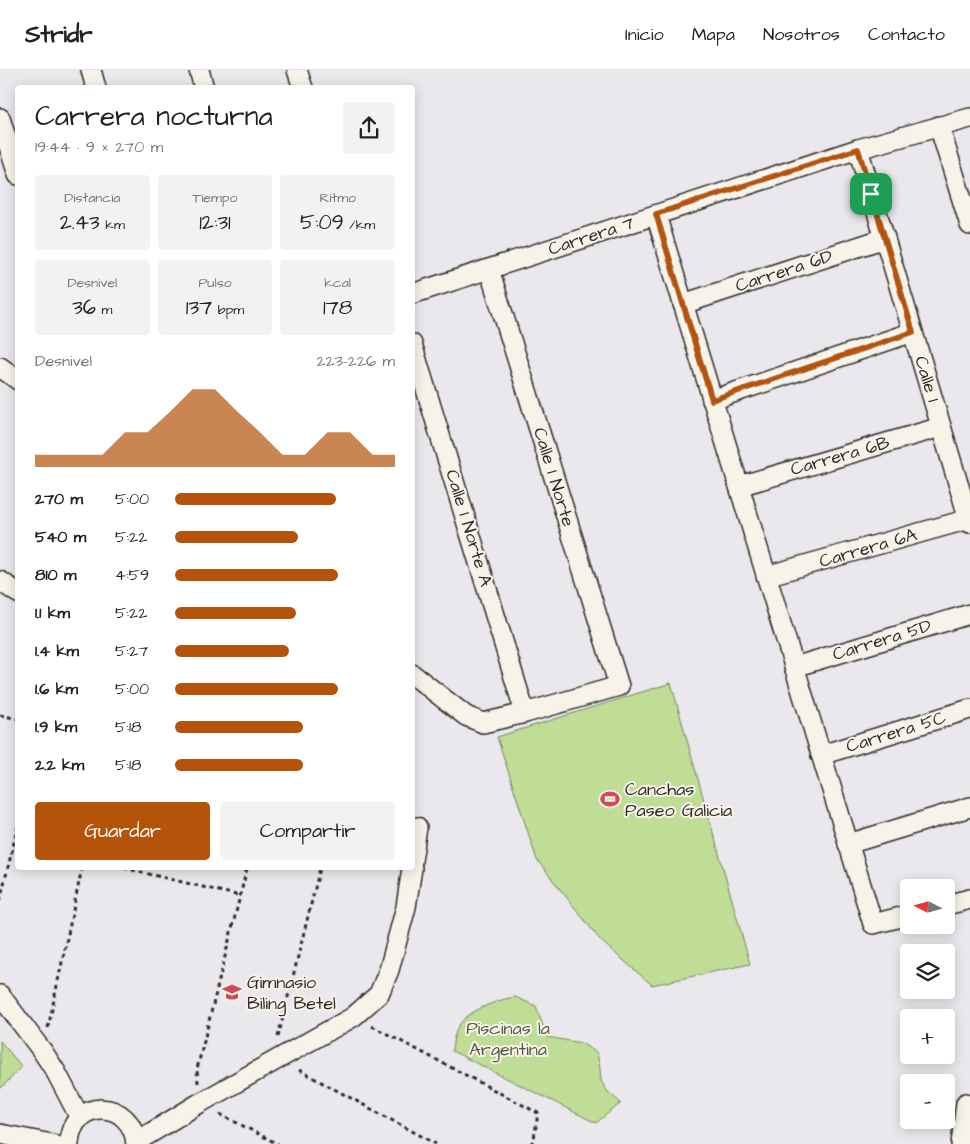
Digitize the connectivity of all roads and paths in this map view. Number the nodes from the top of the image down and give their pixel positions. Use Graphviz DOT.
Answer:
graph roads {
  1 [pos="91,70"];
  2 [pos="199,70"];
  3 [pos="297,70"];
  4 [pos="95,85"];
  5 [pos="203,85"];
  6 [pos="301,85"];
  7 [pos="0,118"];
  8 [pos="970,118"];
  9 [pos="939,126"];
  10 [pos="858,149"];
  11 [pos="15,166"];
  12 [pos="656,214"];
  13 [pos="970,225"];
  14 [pos="885,238"];
  15 [pos="489,269"];
  16 [pos="415,293"];
  17 [pos="683,304"];
  18 [pos="913,332"];
  19 [pos="415,354"];
  20 [pos="0,367"];
  21 [pos="15,378"];
  22 [pos="712,400"];
  23 [pos="941,427"];
  24 [pos="739,486"];
  25 [pos="969,521"];
  26 [pos="766,576"];
  27 [pos="0,581"];
  28 [pos="15,591"];
  29 [pos="970,614"];
  30 [pos="794,667"];
  31 [pos="415,676"];
  32 [pos="970,709"];
  33 [pos="525,713"];
  34 [pos="0,715"];
  35 [pos="15,718"];
  36 [pos="821,755"];
  37 [pos="970,807"];
  38 [pos="417,827"];
  39 [pos="15,838"];
  40 [pos="415,841"];
  41 [pos="848,844"];
  42 [pos="82,870"];
  43 [pos="132,870"];
  44 [pos="246,870"];
  45 [pos="320,870"];
  46 [pos="412,870"];
  47 [pos="240,896"];
  48 [pos="970,899"];
  49 [pos="0,900"];
  50 [pos="955,903"];
  51 [pos="900,917"];
  52 [pos="0,995"];
  53 [pos="353,1016"];
  54 [pos="43,1052"];
  55 [pos="275,1060"];
  56 [pos="966,1103"];
  57 [pos="198,1104"];
  58 [pos="80,1116"];
  59 [pos="0,1134"];
  60 [pos="136,1143"];
  61 [pos="52,1144"];
  62 [pos="68,1144"];
  63 [pos="278,1144"];
  64 [pos="436,1144"];
  65 [pos="531,1144"];
  66 [pos="961,1144"];
  1 -- 4 [label="street"];
  2 -- 5 [label="street"];
  3 -- 6 [label="street"];
  7 -- 11 [label="street"];
  8 -- 9 [label="street, Carrera 7"];
  9 -- 10 [label="street, Carrera 7"];
  9 -- 13 [label="street"];
  10 -- 12 [label="street, Carrera 7"];
  10 -- 14 [label="street, Calle 1"];
  12 -- 15 [label="street, Carrera 7"];
  12 -- 17 [label="street"];
  14 -- 17 [label="street, Carrera 6D"];
  14 -- 18 [label="street, Calle 1"];
  15 -- 16 [label="street, Carrera 7"];
  15 -- 33 [label="street, Calle 1 Norte"];
  17 -- 22 [label="street"];
  18 -- 22 [label="street"];
  18 -- 23 [label="street, Calle 1"];
  19 -- 33 [label="street, Calle 1 Norte A"];
  20 -- 21 [label="street"];
  22 -- 24 [label="street"];
  23 -- 24 [label="street, Carrera 6B"];
  23 -- 25 [label="street, Calle 1"];
  24 -- 26 [label="street"];
  25 -- 26 [label="street, Carrera 6A"];
  26 -- 30 [label="street"];
  27 -- 28 [label="street"];
  29 -- 30 [label="street, Carrera 5D"];
  30 -- 36 [label="street"];
  31 -- 33 [label="street"];
  32 -- 36 [label="street, Carrera 5C"];
  34 -- 35 [label="path"];
  36 -- 41 [label="street"];
  37 -- 41 [label="street"];
  38 -- 40 [label="street"];
  39 -- 49 [label="path"];
  41 -- 51 [label="street"];
  42 -- 54 [label="path"];
  43 -- 47 [label="path"];
  44 -- 47 [label="path"];
  45 -- 55 [label="path"];
  46 -- 53 [label="street"];
  47 -- 57 [label="path"];
  48 -- 50 [label="street"];
  52 -- 54 [label="street"];
  53 -- 55 [label="street"];
  53 -- 65 [label="path"];
  54 -- 58 [label="street"];
  55 -- 57 [label="street"];
  55 -- 64 [label="path"];
  56 -- 66 [label="street"];
  57 -- 60 [label="street"];
  57 -- 63 [label="path"];
  58 -- 60 [label="street"];
  58 -- 62 [label="street"];
  59 -- 61 [label="street"];
}
